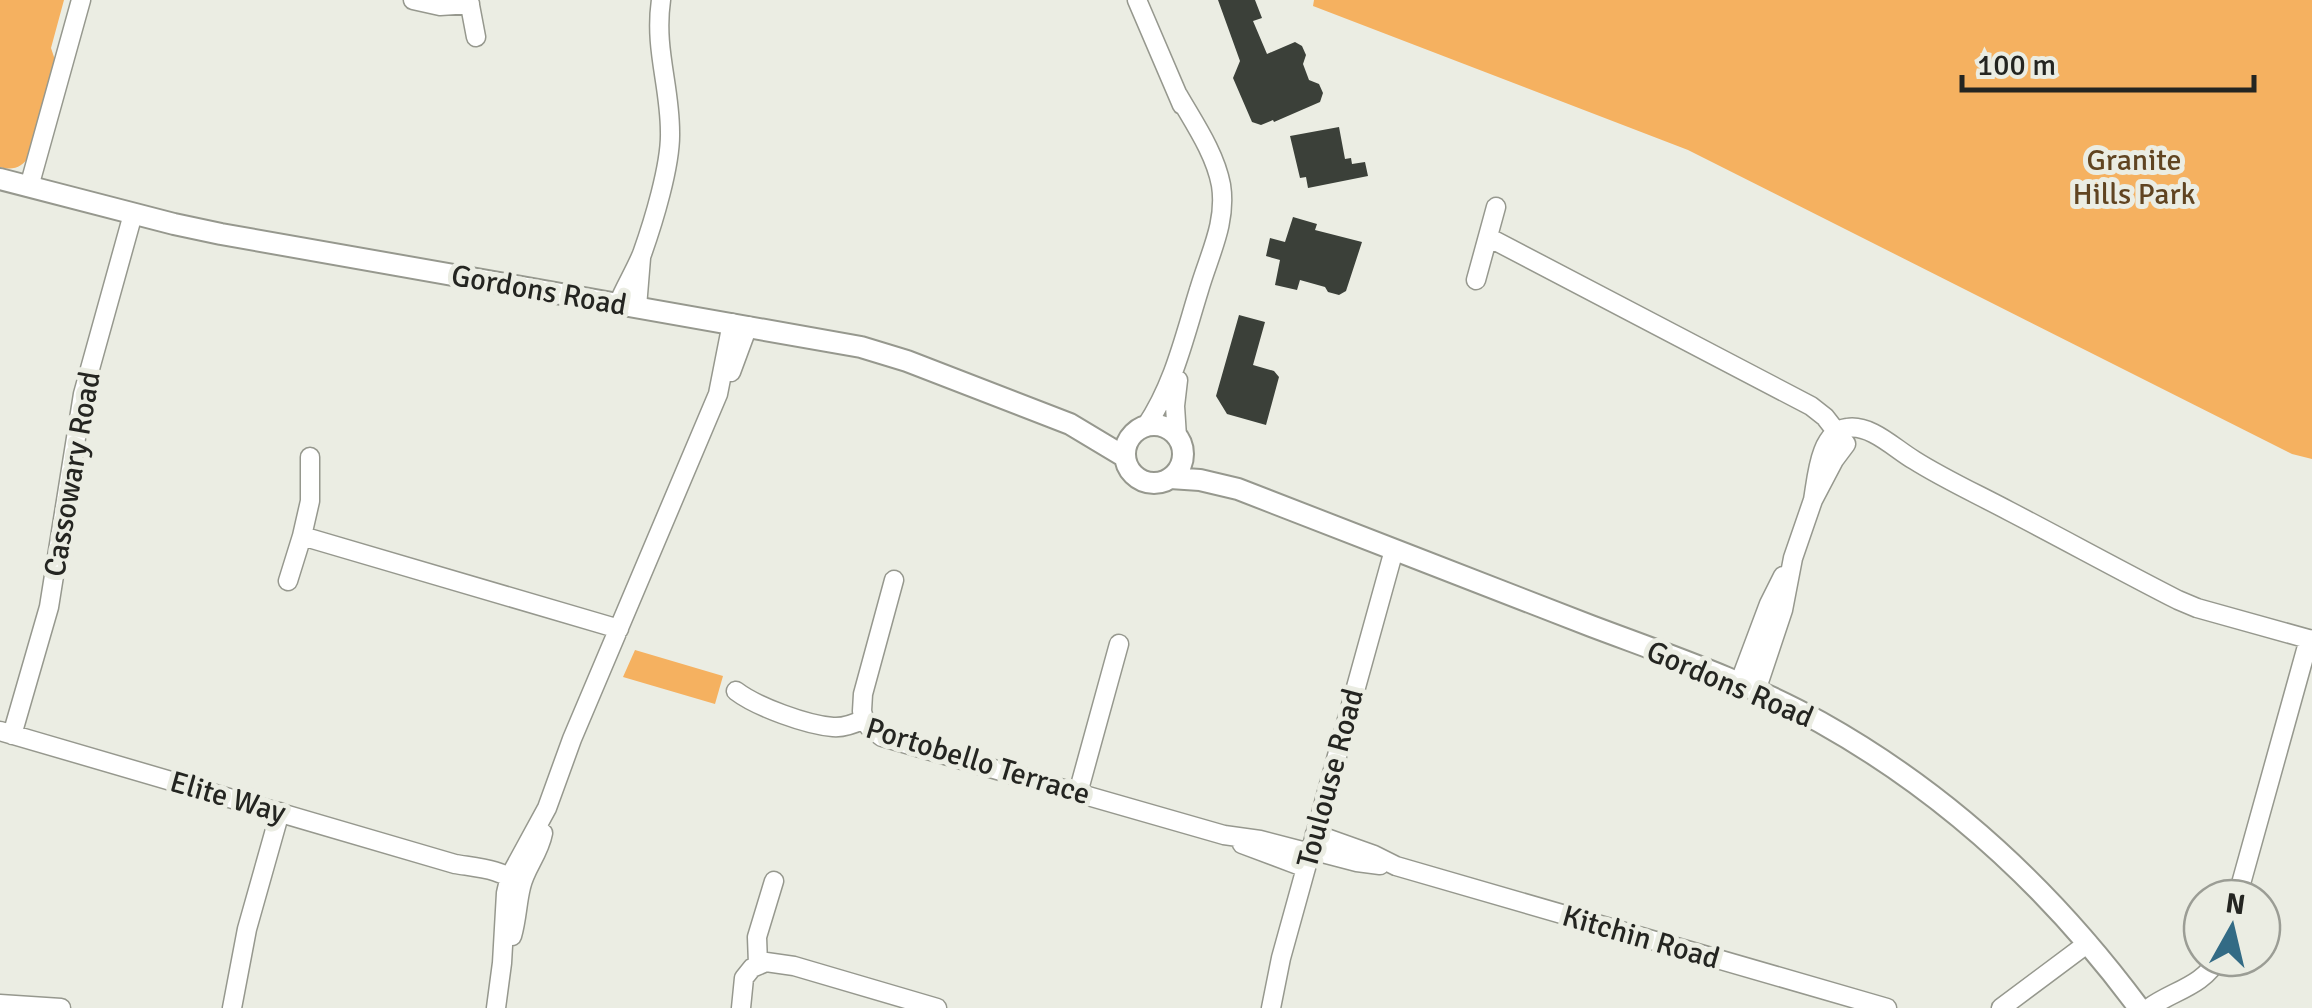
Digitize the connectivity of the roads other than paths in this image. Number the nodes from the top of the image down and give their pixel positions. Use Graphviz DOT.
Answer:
graph roads {
  1 [pos="81,0"];
  2 [pos="413,0"];
  3 [pos="661,0"];
  4 [pos="1137,0"];
  5 [pos="469,2"];
  6 [pos="476,36"];
  7 [pos="0,179"];
  8 [pos="30,187"];
  9 [pos="1496,207"];
  10 [pos="133,214"];
  11 [pos="1488,237"];
  12 [pos="1476,280"];
  13 [pos="628,306"];
  14 [pos="740,325"];
  15 [pos="1180,360"];
  16 [pos="1070,424"];
  17 [pos="1140,430"];
  18 [pos="1842,438"];
  19 [pos="1180,442"];
  20 [pos="1125,457"];
  21 [pos="310,458"];
  22 [pos="1170,478"];
  23 [pos="1238,489"];
  24 [pos="302,536"];
  25 [pos="1394,550"];
  26 [pos="894,580"];
  27 [pos="288,581"];
  28 [pos="619,629"];
  29 [pos="2310,640"];
  30 [pos="1119,644"];
  31 [pos="1747,688"];
  32 [pos="736,692"];
  33 [pos="864,719"];
  34 [pos="6,733"];
  35 [pos="1078,792"];
  36 [pos="280,812"];
  37 [pos="1310,851"];
  38 [pos="2242,878"];
  39 [pos="513,882"];
  40 [pos="774,882"];
  41 [pos="2088,943"];
  42 [pos="758,964"];
  43 [pos="2202,978"];
  44 [pos="2190,987"];
  45 [pos="1847,1002"];
  46 [pos="0,1004"];
  47 [pos="61,1008"];
  48 [pos="232,1008"];
  49 [pos="496,1008"];
  50 [pos="742,1008"];
  51 [pos="937,1008"];
  52 [pos="1271,1008"];
  53 [pos="1886,1008"];
  54 [pos="2001,1008"];
  55 [pos="2139,1008"];
  56 [pos="2149,1008"];
  57 [pos="2171,1008"];
  1 -- 8 [label="street"];
  2 -- 5 [label="street"];
  3 -- 13 [label="street"];
  4 -- 15 [label="street"];
  5 -- 6 [label="street"];
  7 -- 8 [label="street, Gordons Road"];
  8 -- 10 [label="street, Gordons Road"];
  9 -- 11 [label="street"];
  10 -- 13 [label="street, Gordons Road"];
  10 -- 34 [label="street, Cassowary Road"];
  11 -- 12 [label="street"];
  11 -- 18 [label="street"];
  13 -- 14 [label="street, Gordons Road"];
  14 -- 16 [label="street, Gordons Road"];
  14 -- 28 [label="street"];
  15 -- 17 [label="street"];
  15 -- 19 [label="street"];
  16 -- 17 [label="street, Gordons Road"];
  16 -- 20 [label="street, Gordons Road"];
  17 -- 19 [label="street"];
  17 -- 20 [label="street"];
  18 -- 29 [label="street"];
  18 -- 31 [label="street"];
  19 -- 22 [label="street"];
  19 -- 23 [label="street, Gordons Road"];
  20 -- 22 [label="street"];
  21 -- 24 [label="street"];
  22 -- 23 [label="street, Gordons Road"];
  23 -- 25 [label="street, Gordons Road"];
  24 -- 27 [label="street"];
  24 -- 28 [label="street"];
  25 -- 31 [label="street, Gordons Road"];
  25 -- 37 [label="street, Toulouse Road"];
  26 -- 33 [label="street"];
  28 -- 39 [label="street"];
  29 -- 38 [label="street"];
  30 -- 35 [label="street"];
  31 -- 41 [label="street, Gordons Road"];
  32 -- 33 [label="street, Portobello Terrace"];
  33 -- 35 [label="street, Portobello Terrace"];
  34 -- 36 [label="street, Elite Way"];
  35 -- 37 [label="street, Portobello Terrace"];
  36 -- 39 [label="street, Elite Way"];
  36 -- 48 [label="street"];
  37 -- 45 [label="street, Kitchin Road"];
  37 -- 52 [label="street, Toulouse Road"];
  39 -- 49 [label="street"];
  40 -- 42 [label="street"];
  41 -- 54 [label="street"];
  41 -- 55 [label="street, Gordons Road"];
  42 -- 50 [label="street"];
  42 -- 51 [label="street"];
  43 -- 44 [label="street"];
  44 -- 56 [label="street"];
  44 -- 57 [label="street"];
  45 -- 53 [label="street, Kitchin Road"];
  46 -- 47 [label="street"];
}
